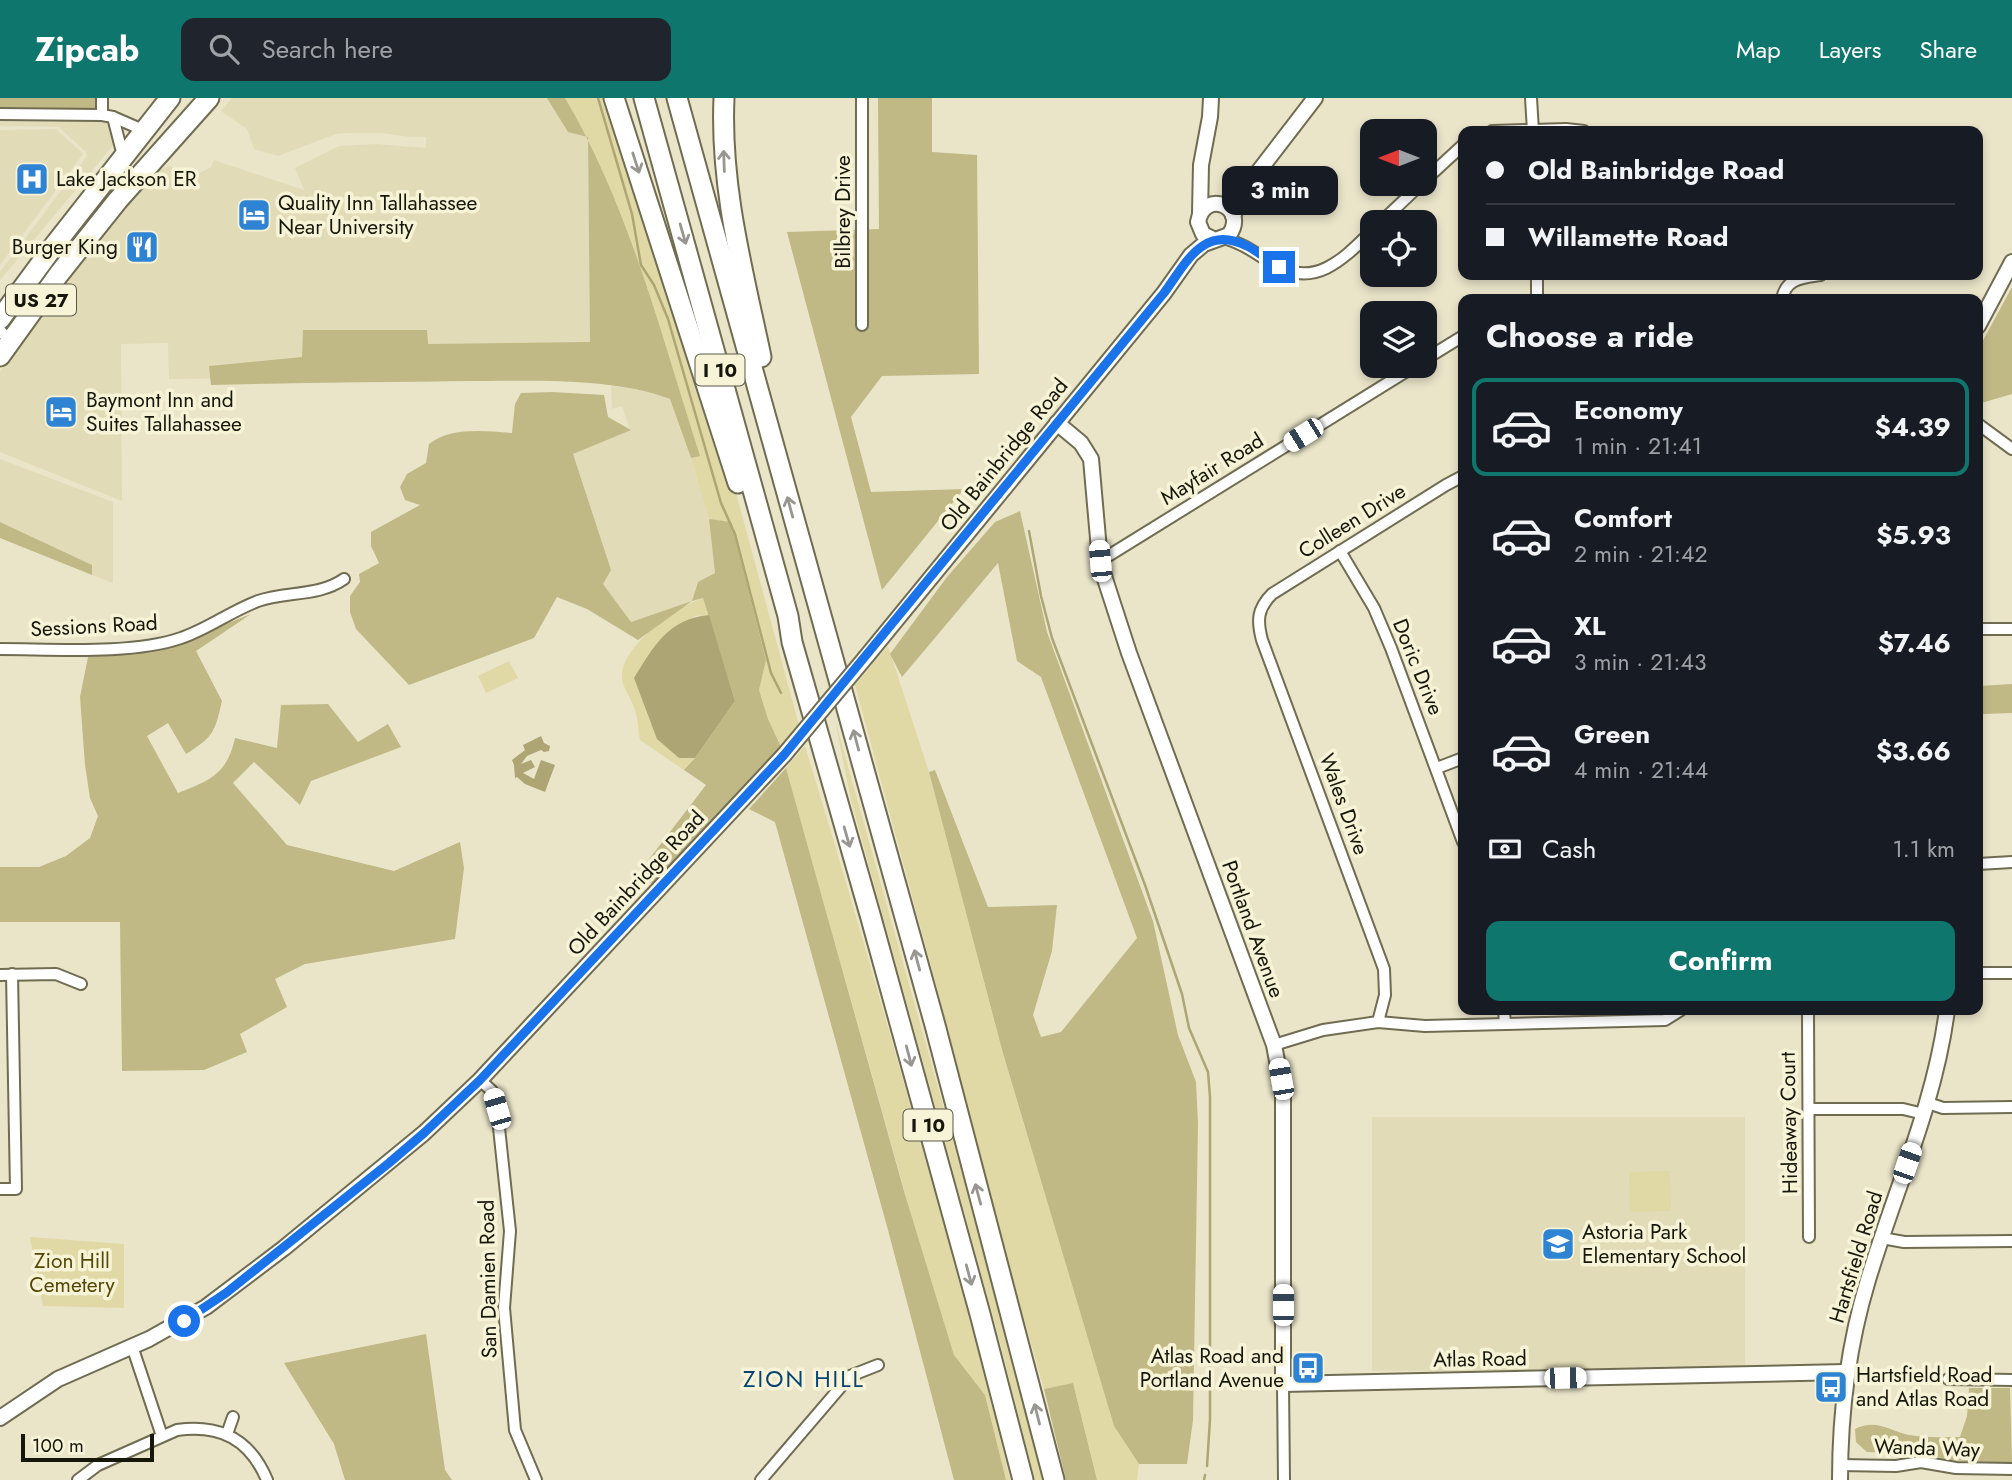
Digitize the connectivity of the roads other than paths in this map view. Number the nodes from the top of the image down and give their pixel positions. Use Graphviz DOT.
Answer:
graph roads {
  1 [pos="102,98"];
  2 [pos="170,98"];
  3 [pos="192,98"];
  4 [pos="209,98"];
  5 [pos="614,98"];
  6 [pos="644,98"];
  7 [pos="677,98"];
  8 [pos="724,98"];
  9 [pos="862,98"];
  10 [pos="1211,98"];
  11 [pos="1315,98"];
  12 [pos="1531,98"];
  13 [pos="0,114"];
  14 [pos="108,116"];
  15 [pos="1533,126"];
  16 [pos="143,130"];
  17 [pos="165,148"];
  18 [pos="1458,150"];
  19 [pos="123,156"];
  20 [pos="1437,169"];
  21 [pos="1200,178"];
  22 [pos="1245,189"];
  23 [pos="1408,196"];
  24 [pos="118,200"];
  25 [pos="1218,204"];
  26 [pos="1394,210"];
  27 [pos="1200,213"];
  28 [pos="1234,220"];
  29 [pos="1200,230"];
  30 [pos="1219,239"];
  31 [pos="1360,242"];
  32 [pos="1248,246"];
  33 [pos="1191,255"];
  34 [pos="2012,262"];
  35 [pos="1798,280"];
  36 [pos="1783,294"];
  37 [pos="1983,317"];
  38 [pos="0,319"];
  39 [pos="862,325"];
  40 [pos="1458,339"];
  41 [pos="3,343"];
  42 [pos="1437,352"];
  43 [pos="1396,378"];
  44 [pos="766,421"];
  45 [pos="1057,423"];
  46 [pos="1983,428"];
  47 [pos="2012,449"];
  48 [pos="1458,479"];
  49 [pos="1340,551"];
  50 [pos="1100,561"];
  51 [pos="344,579"];
  52 [pos="1264,602"];
  53 [pos="1983,629"];
  54 [pos="2012,629"];
  55 [pos="792,642"];
  56 [pos="0,649"];
  57 [pos="1458,760"];
  58 [pos="1437,768"];
  59 [pos="1458,828"];
  60 [pos="2012,862"];
  61 [pos="1983,864"];
  62 [pos="1983,973"];
  63 [pos="2012,973"];
  64 [pos="12,974"];
  65 [pos="0,975"];
  66 [pos="81,984"];
  67 [pos="1504,1015"];
  68 [pos="1673,1015"];
  69 [pos="1808,1015"];
  70 [pos="1946,1015"];
  71 [pos="1378,1022"];
  72 [pos="1505,1024"];
  73 [pos="1274,1045"];
  74 [pos="480,1080"];
  75 [pos="2012,1107"];
  76 [pos="1926,1108"];
  77 [pos="1809,1109"];
  78 [pos="0,1189"];
  79 [pos="1809,1237"];
  80 [pos="1882,1238"];
  81 [pos="2012,1241"];
  82 [pos="132,1346"];
  83 [pos="878,1365"];
  84 [pos="1846,1372"];
  85 [pos="1948,1379"];
  86 [pos="2012,1380"];
  87 [pos="1283,1384"];
  88 [pos="233,1417"];
  89 [pos="0,1418"];
  90 [pos="227,1434"];
  91 [pos="162,1436"];
  92 [pos="1840,1465"];
  93 [pos="2012,1469"];
  94 [pos="78,1480"];
  95 [pos="267,1480"];
  96 [pos="536,1480"];
  97 [pos="761,1480"];
  98 [pos="1023,1480"];
  99 [pos="1054,1480"];
  100 [pos="1284,1480"];
  101 [pos="1840,1480"];
  1 -- 14 [label="street"];
  2 -- 16 [label="highway, US 27"];
  3 -- 17 [label="highway"];
  4 -- 17 [label="highway, US 27"];
  5 -- 55 [label="highway, one-way"];
  6 -- 55 [label="highway, I 10, one-way"];
  7 -- 44 [label="highway, I 10"];
  44 -- 8 [label="highway, one-way"];
  9 -- 39 [label="street, Bilbrey Drive"];
  10 -- 21 [label="street"];
  11 -- 22 [label="street"];
  12 -- 15 [label="street"];
  13 -- 14 [label="street"];
  14 -- 16 [label="street"];
  14 -- 19 [label="street"];
  16 -- 19 [label="highway, US 27"];
  16 -- 24 [label="highway"];
  17 -- 24 [label="highway, US 27"];
  18 -- 20 [label="street"];
  19 -- 38 [label="highway, US 27"];
  21 -- 25 [label="street"];
  21 -- 27 [label="street"];
  22 -- 25 [label="street"];
  22 -- 28 [label="street"];
  23 -- 26 [label="street"];
  24 -- 41 [label="highway, US 27"];
  25 -- 27 [label="street"];
  25 -- 28 [label="street"];
  27 -- 29 [label="street"];
  28 -- 30 [label="street"];
  28 -- 32 [label="street"];
  29 -- 30 [label="street"];
  29 -- 33 [label="street, Old Bainbridge Road"];
  30 -- 32 [label="street"];
  30 -- 33 [label="street, Old Bainbridge Road"];
  31 -- 32 [label="street"];
  33 -- 45 [label="street, Old Bainbridge Road"];
  34 -- 37 [label="street"];
  35 -- 36 [label="street"];
  40 -- 42 [label="street"];
  43 -- 50 [label="street, Mayfair Road"];
  99 -- 44 [label="highway, I 10, one-way"];
  45 -- 50 [label="street, Portland Avenue"];
  45 -- 74 [label="street, Old Bainbridge Road, bridge"];
  46 -- 47 [label="street"];
  48 -- 49 [label="street, Colleen Drive"];
  49 -- 52 [label="street, Colleen Drive"];
  49 -- 58 [label="street, Doric Drive"];
  50 -- 73 [label="street, Portland Avenue"];
  51 -- 56 [label="street, Sessions Road"];
  52 -- 71 [label="street, Wales Drive"];
  53 -- 54 [label="street"];
  55 -- 98 [label="highway, I 10, one-way"];
  57 -- 58 [label="street"];
  58 -- 59 [label="street, Doric Drive"];
  60 -- 61 [label="street"];
  62 -- 63 [label="street"];
  64 -- 65 [label="street"];
  64 -- 66 [label="street"];
  64 -- 78 [label="street"];
  67 -- 72 [label="street"];
  68 -- 72 [label="street"];
  69 -- 77 [label="street, Hideaway Court"];
  70 -- 76 [label="street, Hartsfield Road"];
  71 -- 72 [label="street"];
  71 -- 73 [label="street"];
  73 -- 87 [label="street, Portland Avenue"];
  74 -- 82 [label="street, Old Bainbridge Road"];
  74 -- 96 [label="street, San Damien Road"];
  75 -- 76 [label="street"];
  76 -- 77 [label="street"];
  76 -- 80 [label="street, Hartsfield Road"];
  77 -- 79 [label="street, Hideaway Court"];
  80 -- 81 [label="street"];
  80 -- 84 [label="street, Hartsfield Road"];
  82 -- 89 [label="street, Old Bainbridge Road"];
  82 -- 91 [label="street"];
  83 -- 97 [label="street"];
  84 -- 87 [label="street, Atlas Road"];
  84 -- 92 [label="street, Hartsfield Road"];
  85 -- 86 [label="street"];
  87 -- 100 [label="street, Portland Avenue"];
  88 -- 90 [label="street"];
  90 -- 91 [label="street"];
  90 -- 95 [label="street"];
  91 -- 94 [label="street"];
  92 -- 93 [label="street, Wanda Way"];
  92 -- 101 [label="street, Hartsfield Road"];
}
